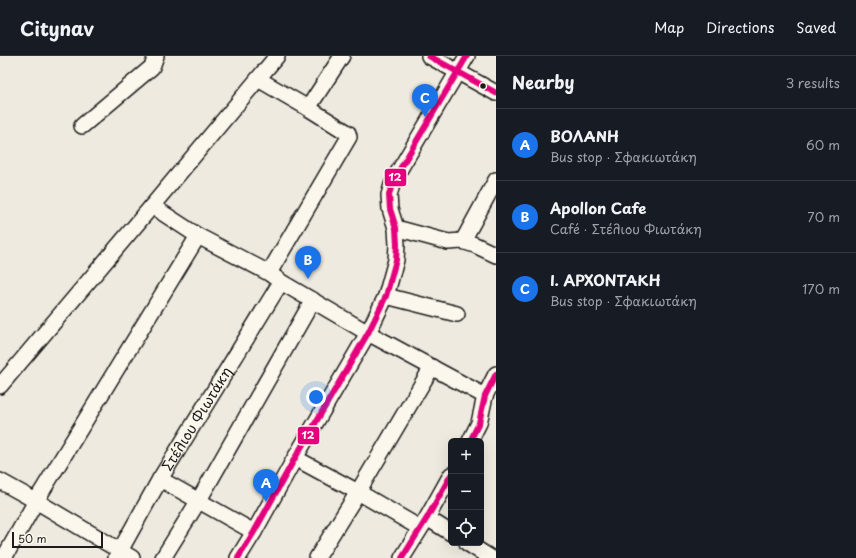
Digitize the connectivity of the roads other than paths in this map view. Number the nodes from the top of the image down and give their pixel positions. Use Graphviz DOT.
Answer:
graph roads {
  1 [pos="156,56"];
  2 [pos="277,56"];
  3 [pos="342,56"];
  4 [pos="430,56"];
  5 [pos="467,56"];
  6 [pos="458,72"];
  7 [pos="258,79"];
  8 [pos="496,93"];
  9 [pos="308,108"];
  10 [pos="82,126"];
  11 [pos="496,180"];
  12 [pos="152,206"];
  13 [pos="396,228"];
  14 [pos="198,236"];
  15 [pos="462,241"];
  16 [pos="496,255"];
  17 [pos="275,278"];
  18 [pos="386,296"];
  19 [pos="313,300"];
  20 [pos="457,314"];
  21 [pos="368,333"];
  22 [pos="432,367"];
  23 [pos="496,374"];
  24 [pos="0,386"];
  25 [pos="485,396"];
  26 [pos="472,438"];
  27 [pos="295,458"];
  28 [pos="160,479"];
  29 [pos="448,480"];
  30 [pos="0,481"];
  31 [pos="358,492"];
  32 [pos="199,500"];
  33 [pos="36,501"];
  34 [pos="424,523"];
  35 [pos="254,532"];
  36 [pos="448,532"];
  37 [pos="472,546"];
  38 [pos="123,556"];
  39 [pos="4,558"];
  40 [pos="163,558"];
  41 [pos="238,558"];
  42 [pos="317,558"];
  43 [pos="402,558"];
  44 [pos="491,558"];
  1 -- 10 [label="street"];
  2 -- 7 [label="street"];
  3 -- 9 [label="street"];
  4 -- 6 [label="street"];
  5 -- 6 [label="street"];
  6 -- 8 [label="street"];
  6 -- 13 [label="street"];
  7 -- 9 [label="street"];
  7 -- 12 [label="street"];
  9 -- 17 [label="street, Στέλιου Φιωτάκη"];
  11 -- 15 [label="street"];
  12 -- 14 [label="street"];
  12 -- 24 [label="street"];
  13 -- 15 [label="street"];
  13 -- 18 [label="street"];
  14 -- 17 [label="street"];
  14 -- 33 [label="street"];
  15 -- 16 [label="street"];
  17 -- 19 [label="street"];
  17 -- 28 [label="street, Στέλιου Φιωτάκη"];
  18 -- 20 [label="street"];
  18 -- 21 [label="street"];
  19 -- 21 [label="street"];
  19 -- 32 [label="street"];
  21 -- 22 [label="street"];
  21 -- 27 [label="street"];
  22 -- 25 [label="street"];
  22 -- 31 [label="street"];
  23 -- 25 [label="street"];
  25 -- 26 [label="street"];
  27 -- 31 [label="street"];
  27 -- 35 [label="street"];
  28 -- 32 [label="street"];
  28 -- 38 [label="street, Στέλιου Φιωτάκη"];
  29 -- 34 [label="street"];
  30 -- 33 [label="street"];
  31 -- 34 [label="street"];
  31 -- 42 [label="street"];
  32 -- 35 [label="street"];
  32 -- 40 [label="street"];
  33 -- 38 [label="street"];
  33 -- 39 [label="street"];
  34 -- 36 [label="street"];
  34 -- 43 [label="street"];
  35 -- 41 [label="street"];
  37 -- 44 [label="street"];
}
